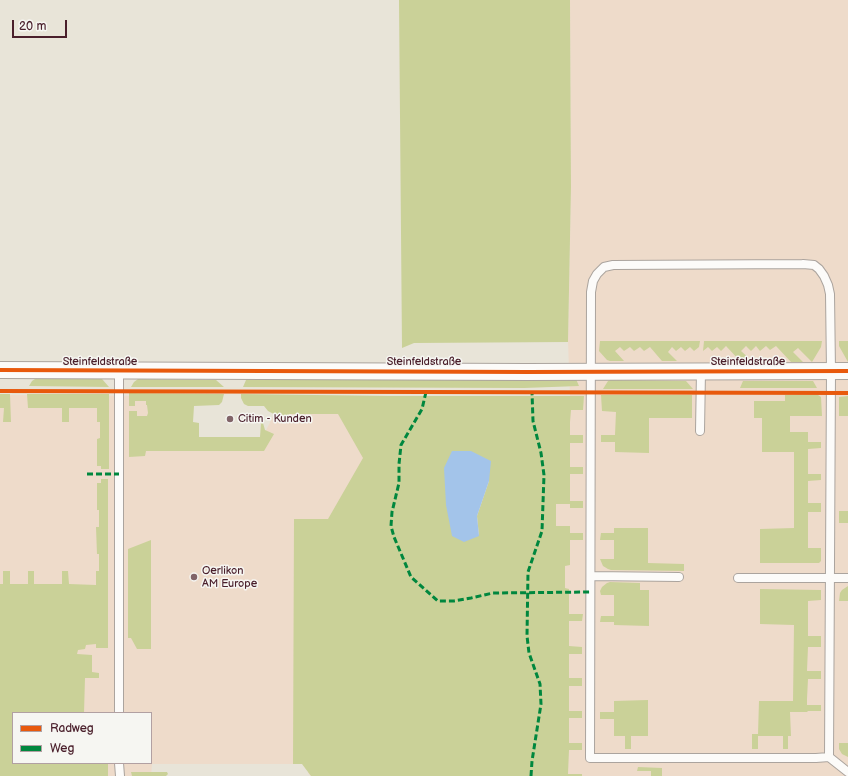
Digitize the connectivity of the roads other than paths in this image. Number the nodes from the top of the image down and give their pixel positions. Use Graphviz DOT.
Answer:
graph roads {
  1 [pos="0,370"];
  2 [pos="119,371"];
  3 [pos="591,371"];
  4 [pos="701,371"];
  5 [pos="831,371"];
  6 [pos="848,371"];
  7 [pos="700,431"];
  8 [pos="591,576"];
  9 [pos="679,577"];
  10 [pos="830,577"];
  11 [pos="738,578"];
  12 [pos="848,578"];
  13 [pos="119,712"];
  14 [pos="830,757"];
  15 [pos="119,764"];
  16 [pos="848,772"];
  17 [pos="120,776"];
  1 -- 2 [label="street, Steinfeldstraße"];
  2 -- 3 [label="street, Steinfeldstraße"];
  2 -- 13 [label="lane"];
  3 -- 4 [label="street, Steinfeldstraße"];
  3 -- 5 [label="lane"];
  3 -- 8 [label="lane"];
  4 -- 5 [label="street, Steinfeldstraße"];
  4 -- 7 [label="lane"];
  5 -- 6 [label="street, Steinfeldstraße"];
  5 -- 10 [label="lane"];
  8 -- 9 [label="lane"];
  8 -- 14 [label="lane"];
  10 -- 11 [label="lane"];
  10 -- 12 [label="lane"];
  10 -- 14 [label="lane"];
  14 -- 16 [label="lane"];
  15 -- 17 [label="lane"];
}
